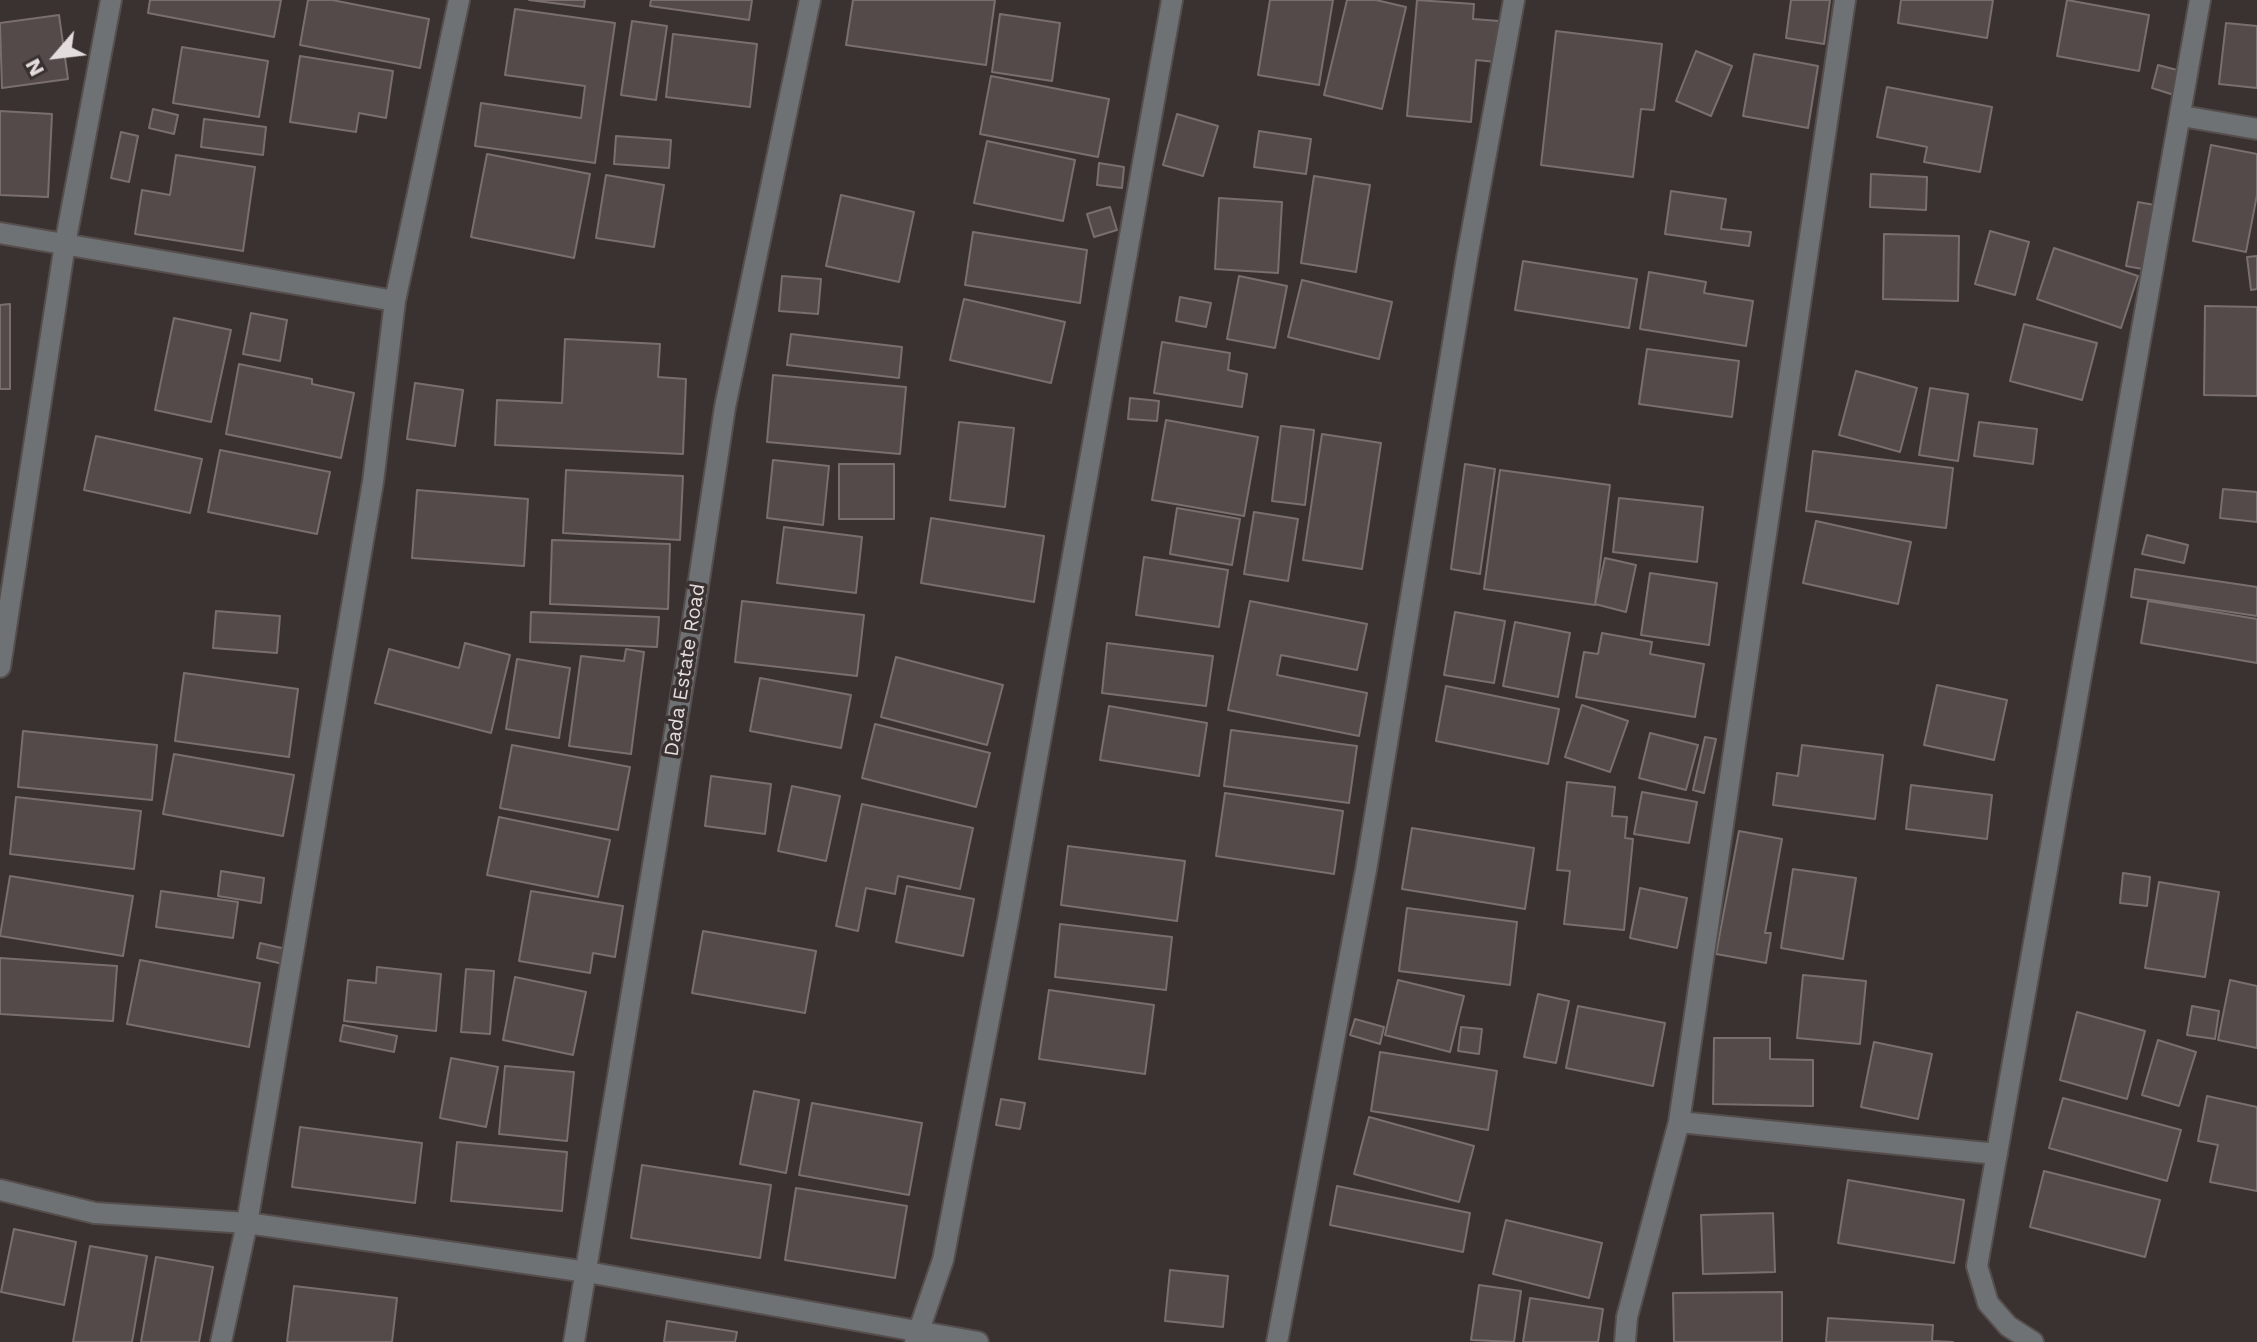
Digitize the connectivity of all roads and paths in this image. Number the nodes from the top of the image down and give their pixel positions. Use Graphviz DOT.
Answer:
graph roads {
  1 [pos="111,0"];
  2 [pos="459,0"];
  3 [pos="810,0"];
  4 [pos="1172,0"];
  5 [pos="1514,0"];
  6 [pos="1845,0"];
  7 [pos="2200,0"];
  8 [pos="2182,116"];
  9 [pos="2257,129"];
  10 [pos="0,233"];
  11 [pos="65,244"];
  12 [pos="395,301"];
  13 [pos="0,667"];
  14 [pos="1679,1122"];
  15 [pos="1997,1154"];
  16 [pos="0,1190"];
  17 [pos="247,1223"];
  18 [pos="587,1272"];
  19 [pos="916,1337"];
  20 [pos="221,1342"];
  21 [pos="574,1342"];
  22 [pos="978,1342"];
  23 [pos="1277,1342"];
  24 [pos="1625,1342"];
  25 [pos="2033,1342"];
  1 -- 11 [label="street"];
  2 -- 12 [label="street"];
  3 -- 18 [label="street, Dada Estate Road"];
  4 -- 19 [label="street"];
  5 -- 23 [label="street"];
  6 -- 14 [label="street"];
  7 -- 8 [label="street"];
  8 -- 9 [label="street"];
  8 -- 15 [label="street"];
  10 -- 11 [label="street"];
  11 -- 12 [label="street"];
  11 -- 13 [label="street"];
  12 -- 17 [label="street"];
  14 -- 15 [label="street"];
  14 -- 24 [label="street"];
  15 -- 25 [label="street"];
  16 -- 17 [label="street"];
  17 -- 18 [label="street"];
  17 -- 20 [label="street"];
  18 -- 19 [label="street"];
  18 -- 21 [label="street, Dada Estate Road"];
  19 -- 22 [label="street"];
}
